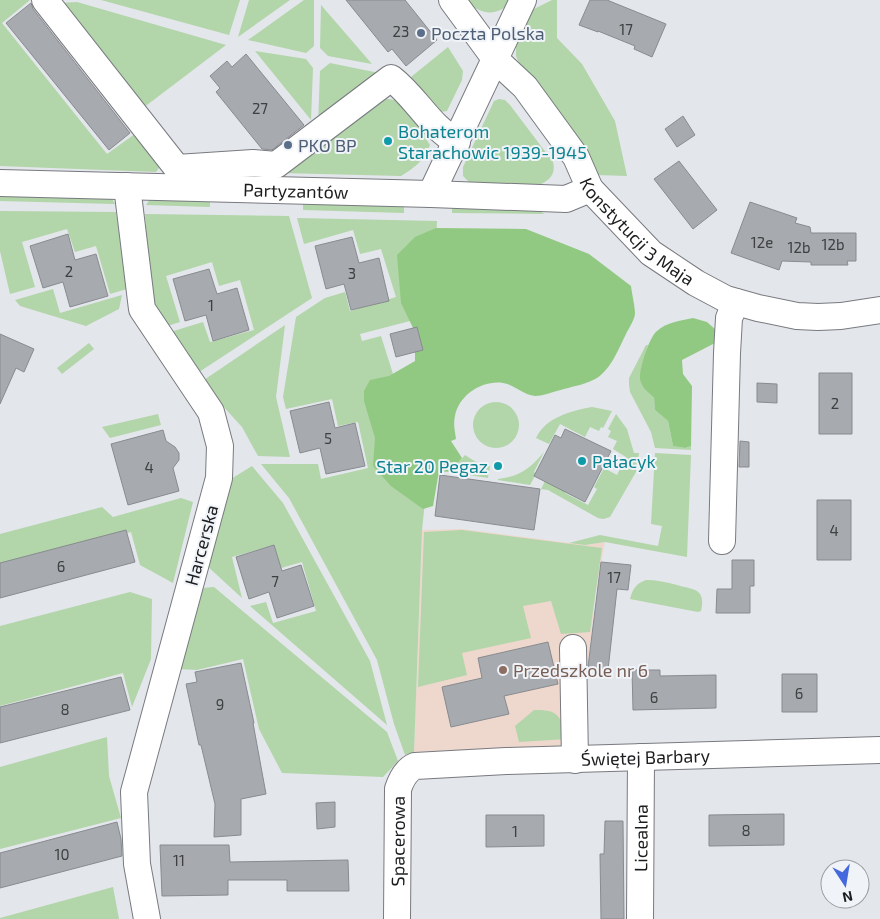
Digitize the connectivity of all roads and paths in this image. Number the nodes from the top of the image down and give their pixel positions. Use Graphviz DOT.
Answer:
graph roads {
  1 [pos="45,0"];
  2 [pos="452,0"];
  3 [pos="524,0"];
  4 [pos="496,60"];
  5 [pos="457,142"];
  6 [pos="180,178"];
  7 [pos="0,183"];
  8 [pos="128,186"];
  9 [pos="590,189"];
  10 [pos="431,194"];
  11 [pos="736,302"];
  12 [pos="880,310"];
  13 [pos="722,541"];
  14 [pos="573,648"];
  15 [pos="878,750"];
  16 [pos="641,757"];
  17 [pos="575,760"];
  18 [pos="411,768"];
  19 [pos="147,919"];
  20 [pos="397,919"];
  21 [pos="640,919"];
  1 -- 6 [label="street"];
  2 -- 4 [label="street, Konstytucji 3 Maja"];
  3 -- 4 [label="street"];
  4 -- 5 [label="street"];
  4 -- 9 [label="street, Konstytucji 3 Maja"];
  5 -- 6 [label="street"];
  5 -- 10 [label="street"];
  6 -- 8 [label="street, Partyzantów"];
  6 -- 10 [label="street, Partyzantów"];
  7 -- 8 [label="street, Partyzantów"];
  8 -- 19 [label="street, Harcerska"];
  9 -- 10 [label="street, Partyzantów"];
  9 -- 11 [label="street, Konstytucji 3 Maja"];
  11 -- 12 [label="street, Konstytucji 3 Maja"];
  11 -- 13 [label="street"];
  14 -- 17 [label="street"];
  15 -- 16 [label="street, Świętej Barbary"];
  16 -- 17 [label="street, Świętej Barbary"];
  16 -- 21 [label="street, Licealna"];
  17 -- 18 [label="street, Świętej Barbary"];
  18 -- 20 [label="street, Spacerowa"];
}
